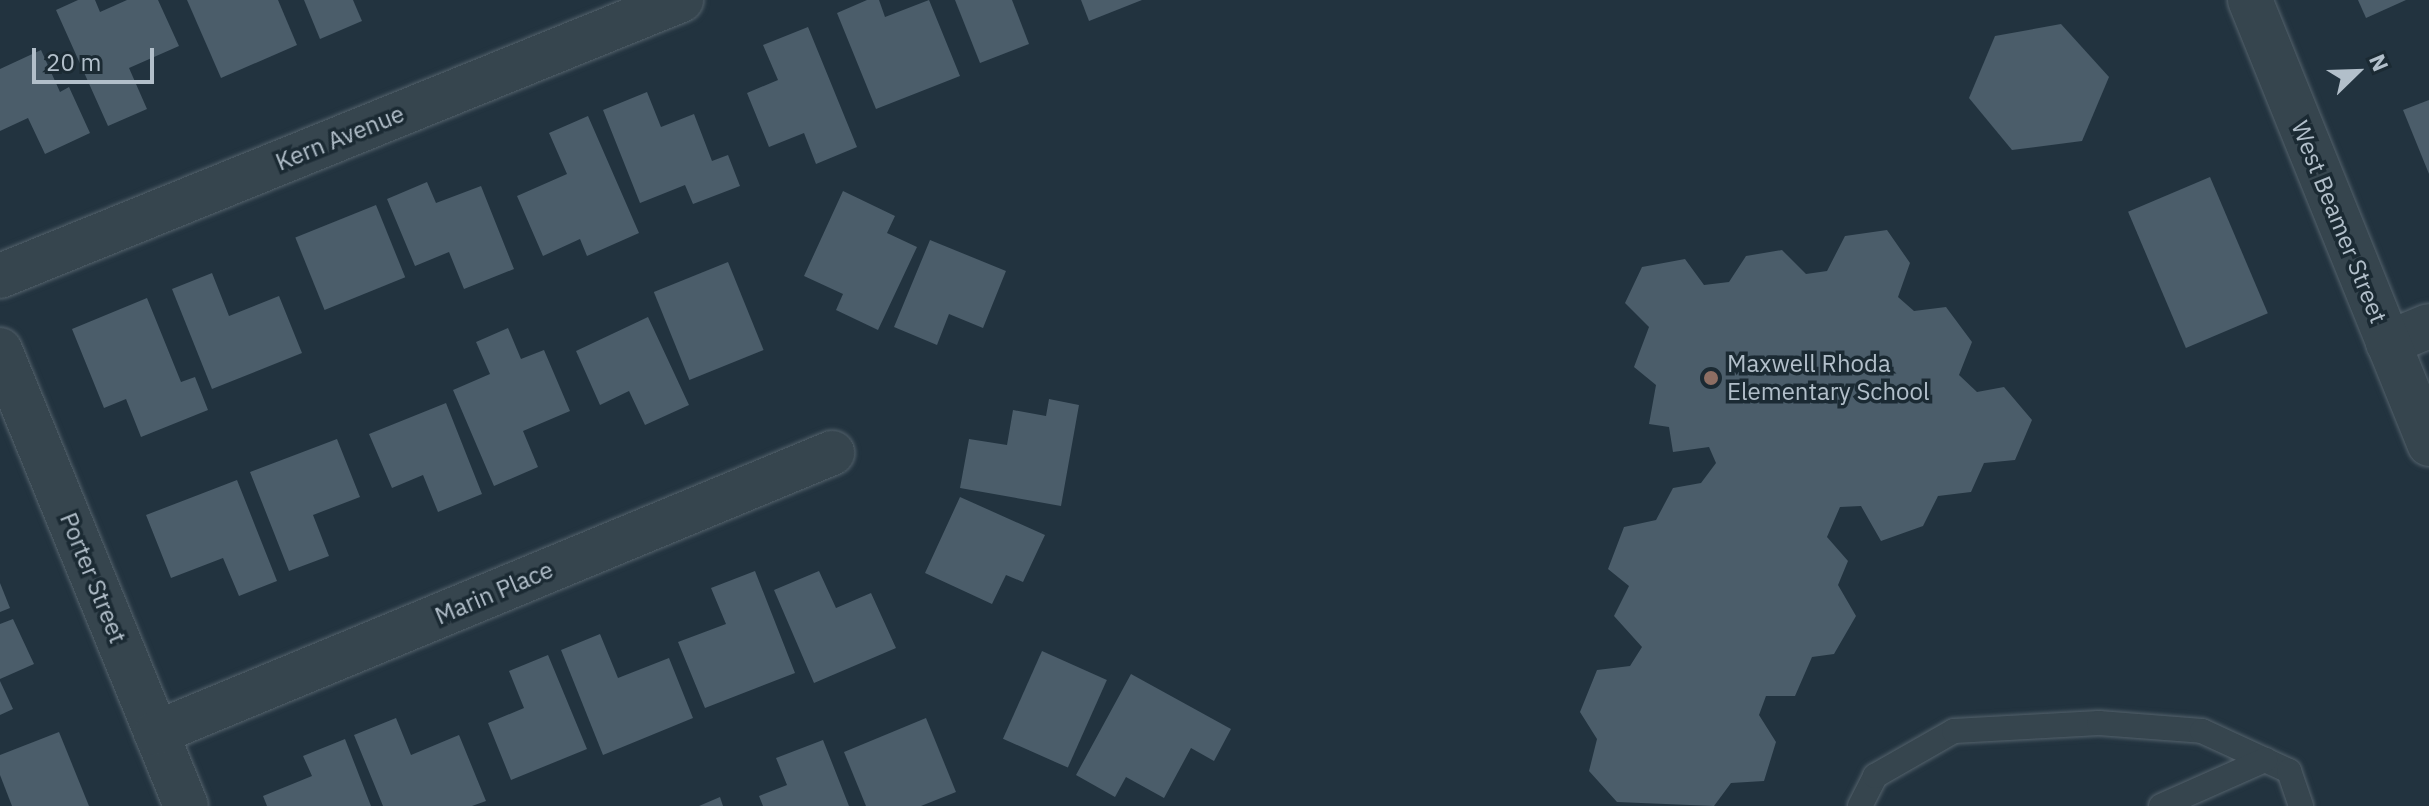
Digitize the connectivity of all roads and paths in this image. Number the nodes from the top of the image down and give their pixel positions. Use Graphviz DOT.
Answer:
graph roads {
  1 [pos="681,0"];
  2 [pos="2250,0"];
  3 [pos="0,276"];
  4 [pos="2429,326"];
  5 [pos="2388,343"];
  6 [pos="0,350"];
  7 [pos="2429,444"];
  8 [pos="832,453"];
  9 [pos="156,733"];
  10 [pos="2265,760"];
  11 [pos="186,806"];
  12 [pos="1860,806"];
  13 [pos="2161,806"];
  14 [pos="2301,806"];
  1 -- 3 [label="street, Kern Avenue"];
  2 -- 5 [label="street, West Beamer Street"];
  4 -- 5 [label="street"];
  5 -- 7 [label="street, West Beamer Street"];
  6 -- 9 [label="street, Porter Street"];
  8 -- 9 [label="street, Marin Place"];
  9 -- 11 [label="street, Porter Street"];
  10 -- 12 [label="lane"];
  10 -- 13 [label="lane"];
  10 -- 14 [label="lane"];
}
